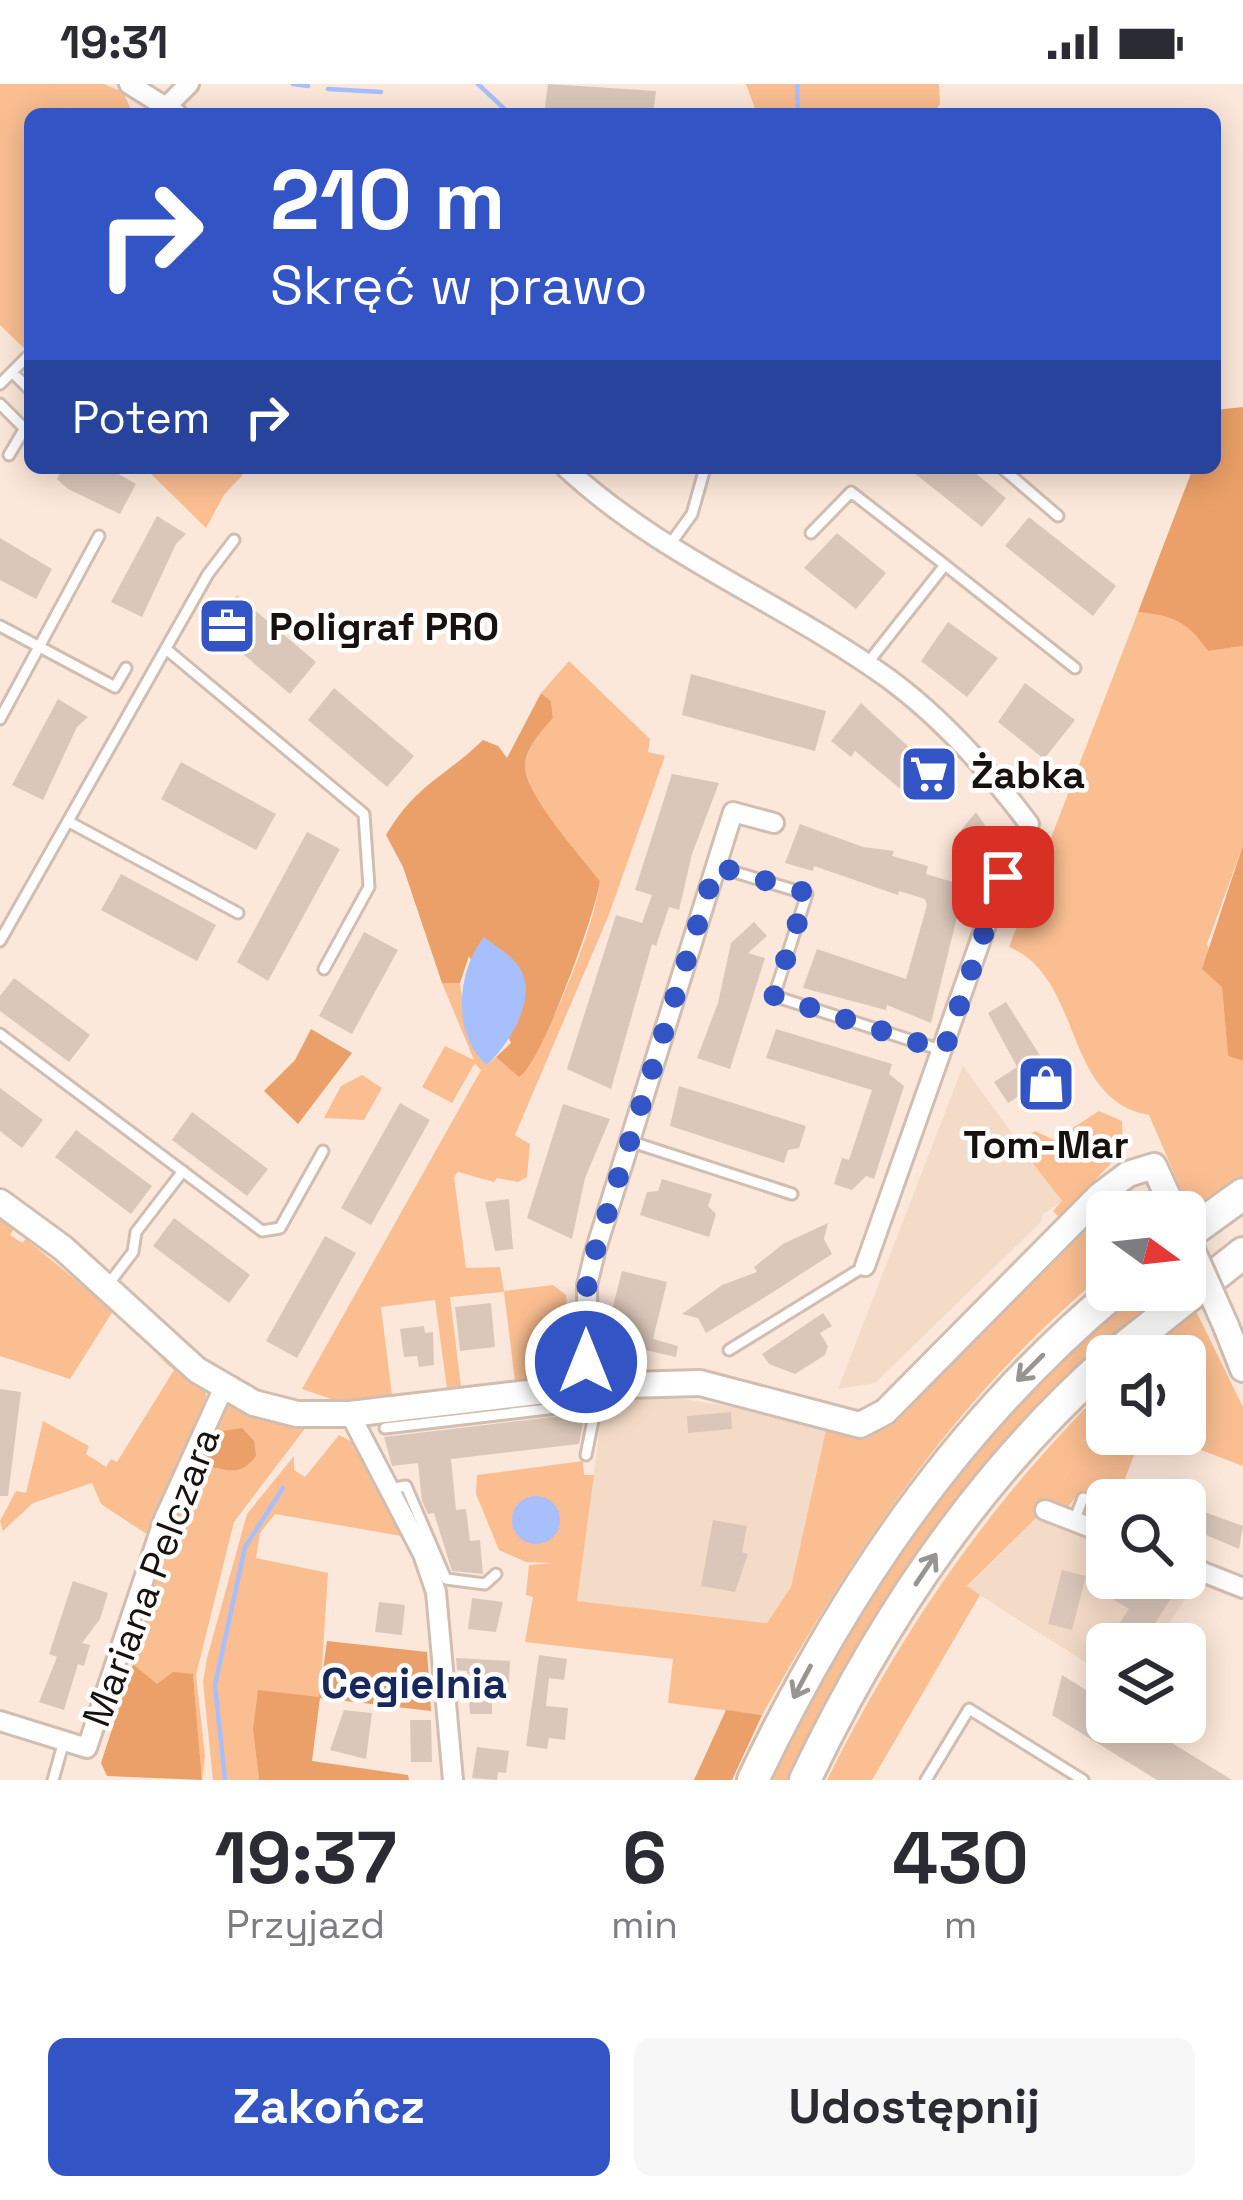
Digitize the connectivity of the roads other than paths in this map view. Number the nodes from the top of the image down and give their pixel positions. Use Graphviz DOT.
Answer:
graph roads {
  1 [pos="135,85"];
  2 [pos="169,108"];
  3 [pos="24,361"];
  4 [pos="12,372"];
  5 [pos="24,383"];
  6 [pos="0,384"];
  7 [pos="0,404"];
  8 [pos="24,428"];
  9 [pos="24,435"];
  10 [pos="9,455"];
  11 [pos="574,474"];
  12 [pos="703,474"];
  13 [pos="1009,474"];
  14 [pos="1058,516"];
  15 [pos="811,533"];
  16 [pos="99,536"];
  17 [pos="234,540"];
  18 [pos="668,546"];
  19 [pos="945,565"];
  20 [pos="0,626"];
  21 [pos="39,647"];
  22 [pos="166,649"];
  23 [pos="866,665"];
  24 [pos="126,668"];
  25 [pos="1075,668"];
  26 [pos="0,719"];
  27 [pos="71,823"];
  28 [pos="774,823"];
  29 [pos="1029,824"];
  30 [pos="716,866"];
  31 [pos="1003,877"];
  32 [pos="238,913"];
  33 [pos="0,941"];
  34 [pos="324,969"];
  35 [pos="0,1034"];
  36 [pos="944,1051"];
  37 [pos="629,1141"];
  38 [pos="323,1151"];
  39 [pos="183,1172"];
  40 [pos="1105,1191"];
  41 [pos="1165,1191"];
  42 [pos="792,1194"];
  43 [pos="1243,1194"];
  44 [pos="0,1202"];
  45 [pos="1086,1209"];
  46 [pos="1206,1220"];
  47 [pos="1243,1253"];
  48 [pos="866,1266"];
  49 [pos="1206,1282"];
  50 [pos="106,1286"];
  51 [pos="1094,1311"];
  52 [pos="1140,1335"];
  53 [pos="729,1349"];
  54 [pos="1243,1369"];
  55 [pos="1086,1382"];
  56 [pos="223,1388"];
  57 [pos="590,1392"];
  58 [pos="350,1414"];
  59 [pos="406,1415"];
  60 [pos="385,1428"];
  61 [pos="586,1455"];
  62 [pos="388,1489"];
  63 [pos="1083,1498"];
  64 [pos="1045,1510"];
  65 [pos="1074,1521"];
  66 [pos="1086,1526"];
  67 [pos="1206,1573"];
  68 [pos="496,1574"];
  69 [pos="1243,1588"];
  70 [pos="0,1721"];
  71 [pos="64,1741"];
  72 [pos="53,1780"];
  73 [pos="453,1780"];
  74 [pos="753,1780"];
  75 [pos="805,1780"];
  76 [pos="926,1780"];
  77 [pos="1082,1780"];
  1 -- 2 [label="street"];
  3 -- 4 [label="lane"];
  4 -- 5 [label="lane"];
  4 -- 6 [label="lane"];
  7 -- 8 [label="lane"];
  9 -- 10 [label="lane"];
  11 -- 18 [label="street"];
  12 -- 18 [label="lane"];
  13 -- 14 [label="lane"];
  15 -- 19 [label="lane"];
  16 -- 21 [label="lane"];
  17 -- 22 [label="lane"];
  18 -- 23 [label="street"];
  19 -- 23 [label="lane"];
  19 -- 25 [label="lane"];
  20 -- 21 [label="lane"];
  21 -- 24 [label="lane"];
  21 -- 26 [label="lane"];
  22 -- 27 [label="lane"];
  22 -- 34 [label="lane"];
  23 -- 29 [label="street"];
  27 -- 32 [label="lane"];
  27 -- 33 [label="lane"];
  28 -- 30 [label="street"];
  30 -- 36 [label="lane"];
  30 -- 37 [label="street"];
  31 -- 36 [label="street"];
  35 -- 39 [label="lane"];
  36 -- 48 [label="street"];
  37 -- 42 [label="lane"];
  37 -- 57 [label="street"];
  38 -- 39 [label="lane"];
  39 -- 50 [label="lane"];
  40 -- 41 [label="street"];
  43 -- 46 [label="main road"];
  44 -- 50 [label="street"];
  45 -- 57 [label="street"];
  47 -- 52 [label="main road"];
  48 -- 53 [label="lane"];
  49 -- 54 [label="street, bridge"];
  50 -- 56 [label="street"];
  51 -- 74 [label="main road, one-way"];
  75 -- 55 [label="main road, one-way"];
  56 -- 58 [label="street"];
  56 -- 71 [label="street, Mariana Pelczara"];
  57 -- 59 [label="street"];
  57 -- 61 [label="lane"];
  58 -- 59 [label="street"];
  58 -- 62 [label="street"];
  59 -- 60 [label="lane"];
  62 -- 68 [label="lane"];
  62 -- 73 [label="street"];
  63 -- 65 [label="lane"];
  64 -- 65 [label="street"];
  65 -- 66 [label="street"];
  67 -- 69 [label="street"];
  70 -- 71 [label="street, Mariana Pelczara"];
  71 -- 72 [label="lane"];
  76 -- 77 [label="lane"];
}
